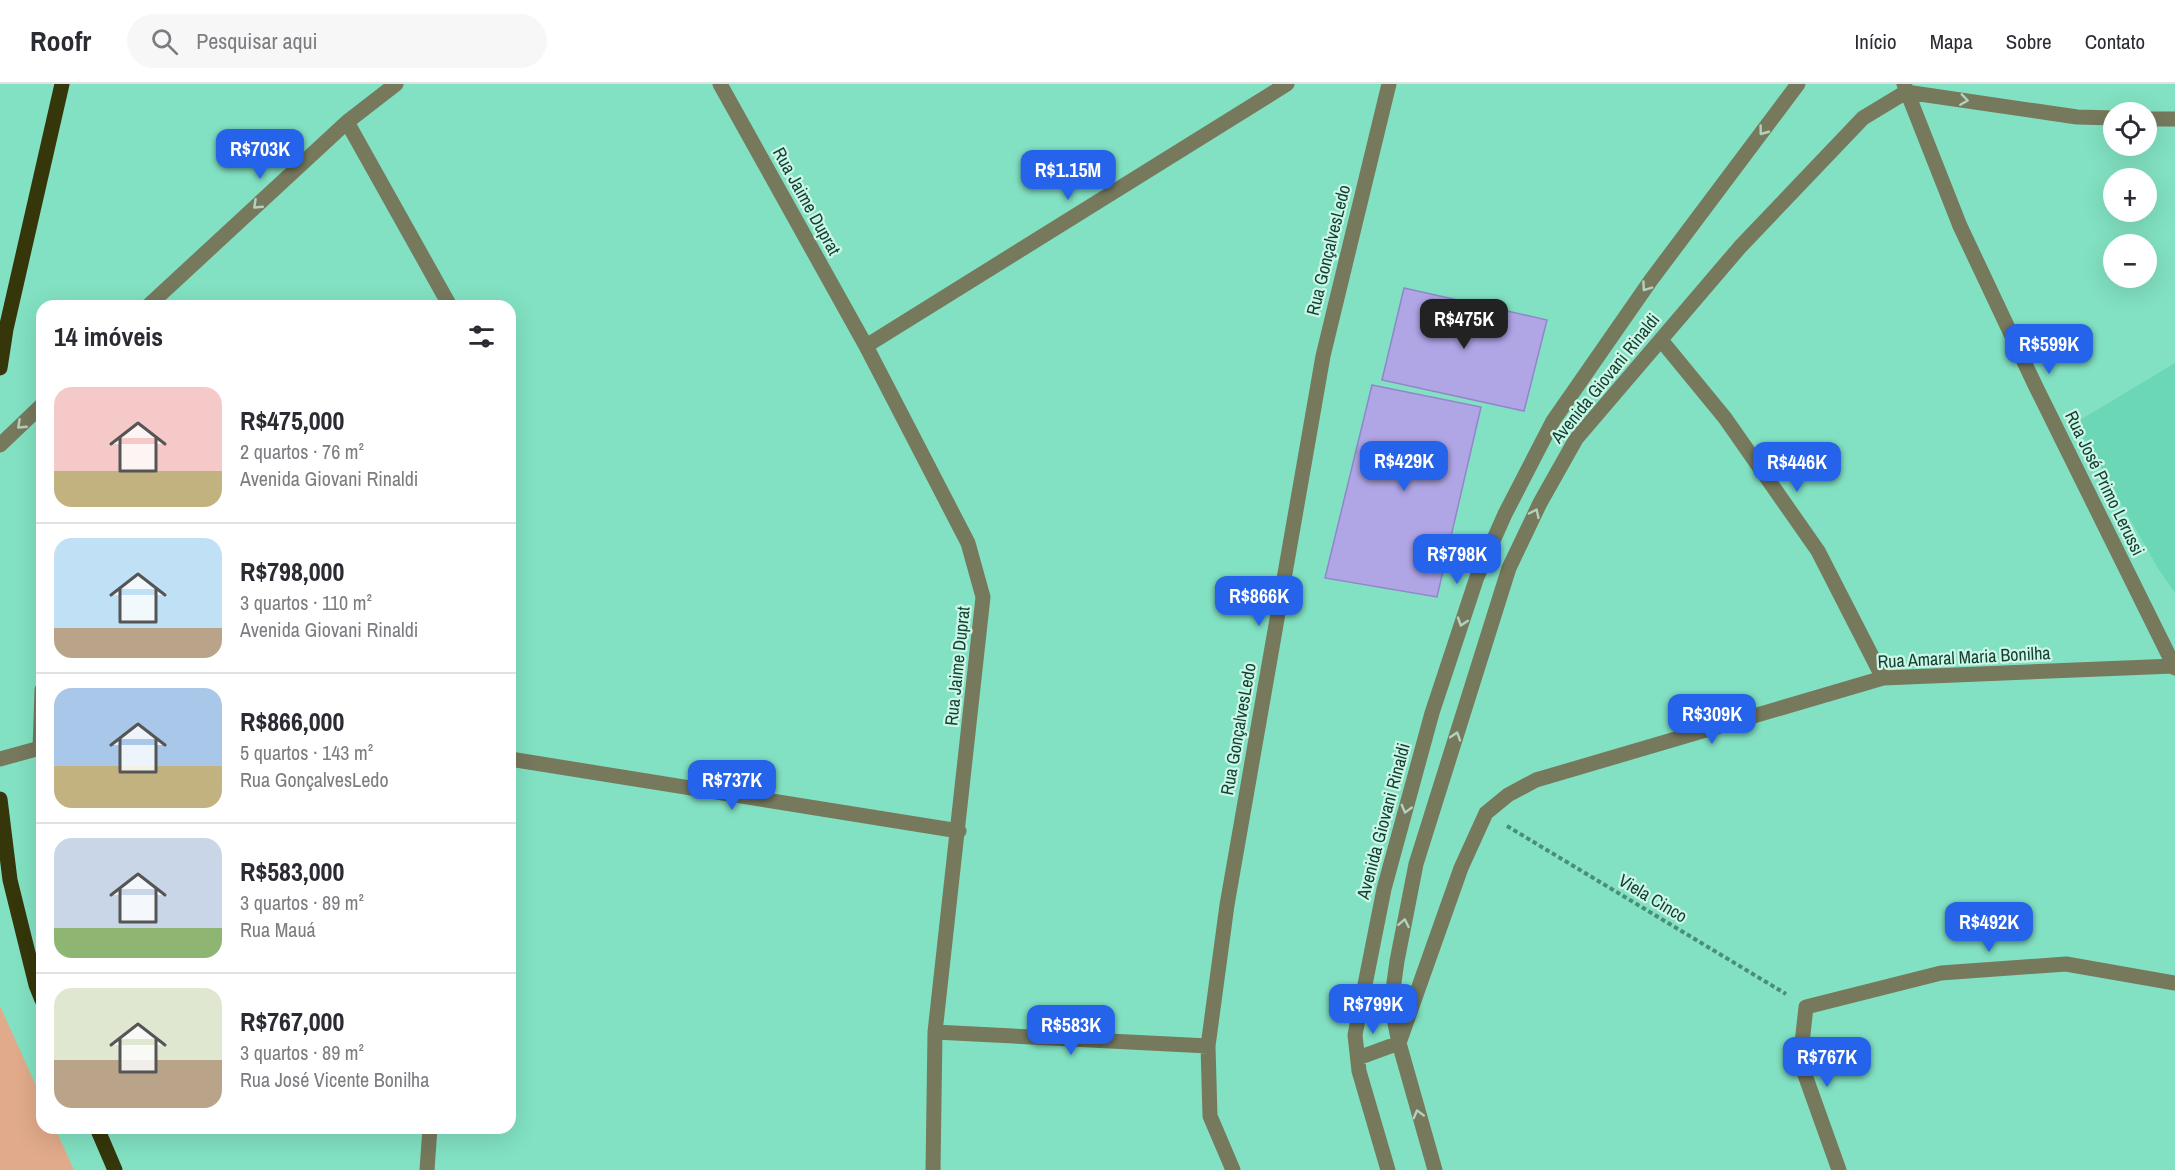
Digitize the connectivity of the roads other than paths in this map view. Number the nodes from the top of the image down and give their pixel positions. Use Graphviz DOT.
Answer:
graph roads {
  1 [pos="62,84"];
  2 [pos="396,84"];
  3 [pos="720,84"];
  4 [pos="1287,84"];
  5 [pos="1389,84"];
  6 [pos="1798,84"];
  7 [pos="1905,88"];
  8 [pos="2103,118"];
  9 [pos="2157,119"];
  10 [pos="2175,119"];
  11 [pos="347,122"];
  12 [pos="154,300"];
  13 [pos="447,300"];
  14 [pos="1661,340"];
  15 [pos="866,346"];
  16 [pos="0,368"];
  17 [pos="36,411"];
  18 [pos="0,445"];
  19 [pos="2175,667"];
  20 [pos="1883,678"];
  21 [pos="36,749"];
  22 [pos="0,759"];
  23 [pos="516,760"];
  24 [pos="0,799"];
  25 [pos="959,831"];
  26 [pos="2175,983"];
  27 [pos="36,985"];
  28 [pos="935,1032"];
  29 [pos="1399,1043"];
  30 [pos="1208,1046"];
  31 [pos="1358,1058"];
  32 [pos="100,1134"];
  33 [pos="430,1134"];
  34 [pos="115,1170"];
  35 [pos="427,1170"];
  36 [pos="933,1170"];
  37 [pos="1233,1170"];
  38 [pos="1388,1170"];
  39 [pos="1435,1170"];
  40 [pos="1839,1170"];
  1 -- 16 [label="main road"];
  2 -- 11 [label="street"];
  3 -- 15 [label="street, Rua Jaime Duprat"];
  4 -- 15 [label="street"];
  5 -- 30 [label="street, Rua GonçalvesLedo"];
  6 -- 31 [label="street, Avenida Giovani Rinaldi, one-way"];
  7 -- 8 [label="street, one-way"];
  7 -- 14 [label="street, Avenida Giovani Rinaldi"];
  7 -- 19 [label="street, Rua José Primo Lerussi"];
  9 -- 10 [label="street"];
  11 -- 12 [label="street, one-way"];
  11 -- 13 [label="street"];
  14 -- 20 [label="street"];
  29 -- 14 [label="street, Avenida Giovani Rinaldi, one-way"];
  15 -- 25 [label="street, Rua Jaime Duprat"];
  17 -- 18 [label="street, one-way"];
  19 -- 20 [label="street, Rua Amaral Maria Bonilha"];
  20 -- 29 [label="street, Rua Amaral Maria Bonilha"];
  21 -- 22 [label="street"];
  23 -- 25 [label="street"];
  24 -- 27 [label="main road"];
  25 -- 28 [label="street, Rua Jaime Duprat"];
  26 -- 40 [label="street"];
  28 -- 30 [label="street"];
  28 -- 36 [label="street, Rua Jaime Duprat"];
  29 -- 31 [label="street"];
  39 -- 29 [label="street, Avenida Giovani Rinaldi, one-way"];
  30 -- 37 [label="street, Rua GonçalvesLedo"];
  31 -- 38 [label="street, Avenida Giovani Rinaldi"];
  32 -- 34 [label="main road"];
  33 -- 35 [label="street"];
}
